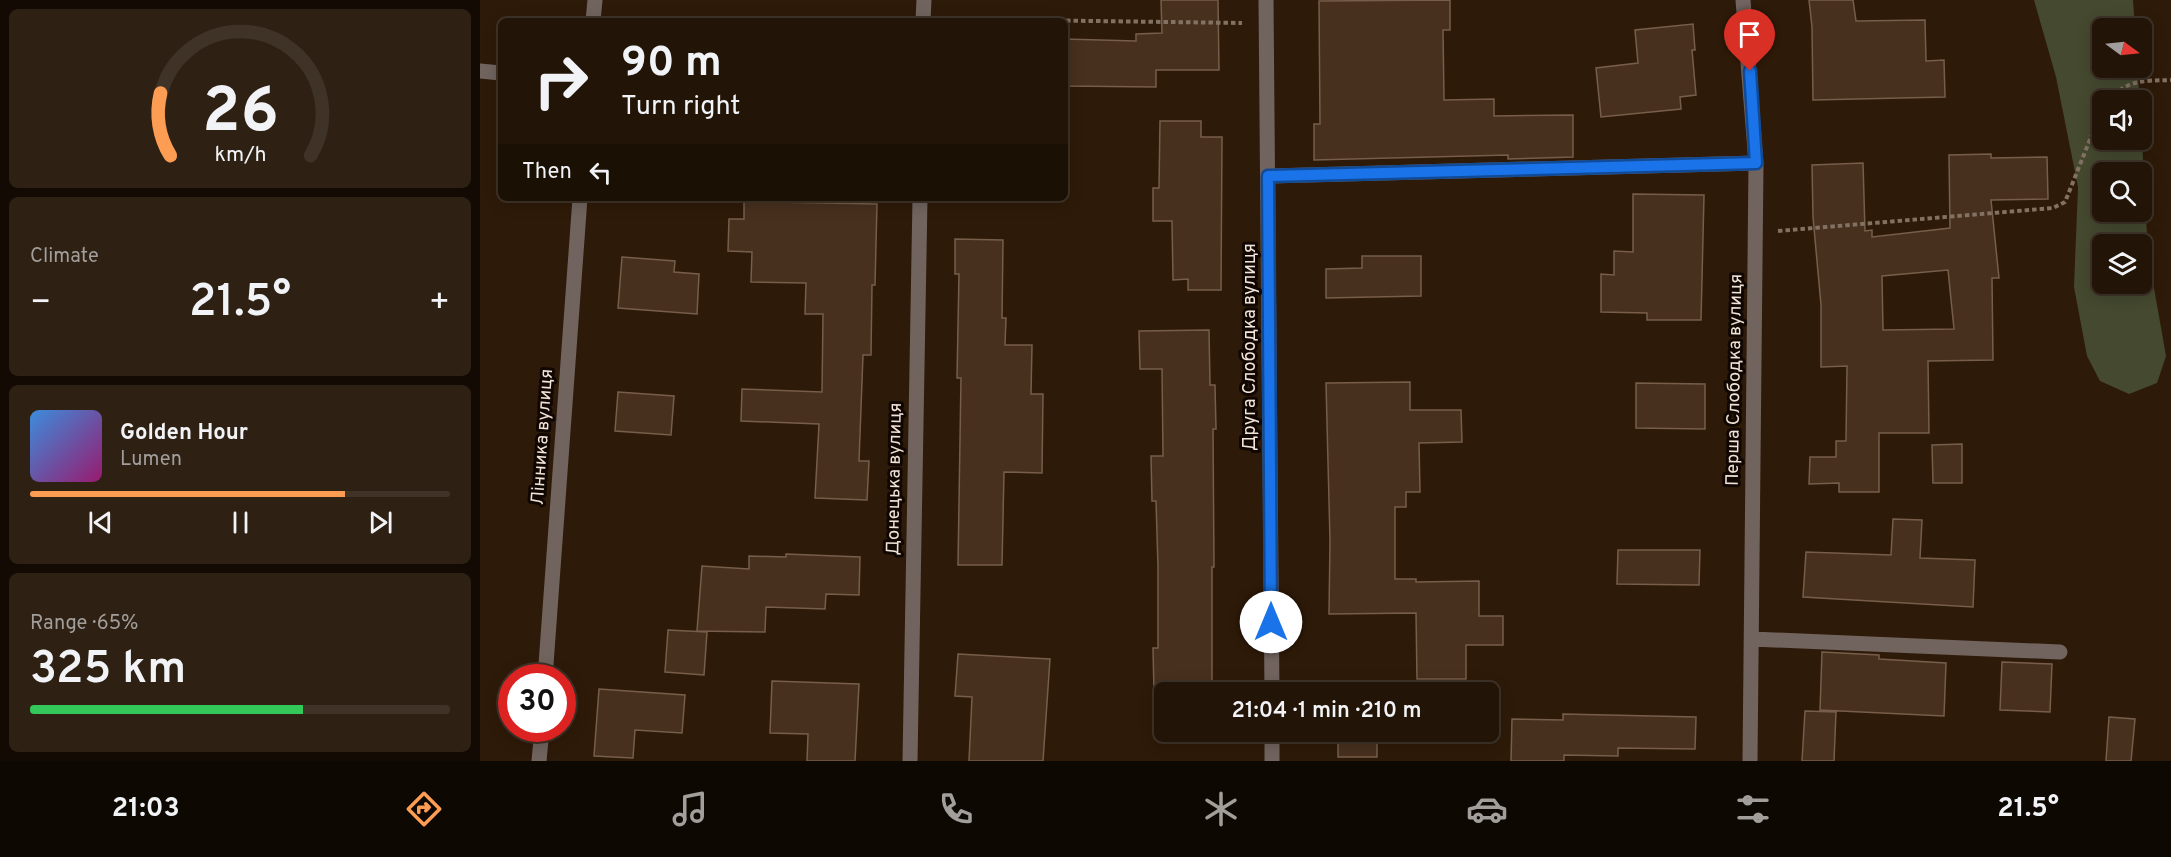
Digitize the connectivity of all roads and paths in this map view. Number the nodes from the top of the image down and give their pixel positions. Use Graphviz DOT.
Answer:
graph roads {
  1 [pos="595,0"];
  2 [pos="924,0"];
  3 [pos="1266,0"];
  4 [pos="1743,0"];
  5 [pos="593,18"];
  6 [pos="923,18"];
  7 [pos="1068,21"];
  8 [pos="1266,23"];
  9 [pos="480,71"];
  10 [pos="498,73"];
  11 [pos="2171,80"];
  12 [pos="2120,90"];
  13 [pos="2092,134"];
  14 [pos="1756,163"];
  15 [pos="1268,176"];
  16 [pos="580,201"];
  17 [pos="920,201"];
  18 [pos="1756,233"];
  19 [pos="1752,639"];
  20 [pos="2060,652"];
  21 [pos="546,664"];
  22 [pos="1272,682"];
  23 [pos="541,742"];
  24 [pos="1272,742"];
  25 [pos="539,761"];
  26 [pos="910,761"];
  27 [pos="1272,761"];
  28 [pos="1750,761"];
  1 -- 5 [label="street"];
  2 -- 6 [label="street"];
  3 -- 8 [label="street, Друга Слободка вулиця"];
  4 -- 14 [label="street, Перша Слободка вулиця"];
  7 -- 8 [label="path"];
  8 -- 15 [label="street, Друга Слободка вулиця"];
  9 -- 10 [label="street"];
  11 -- 12 [label="path"];
  13 -- 18 [label="path"];
  14 -- 15 [label="street"];
  14 -- 18 [label="street, Перша Слободка вулиця"];
  15 -- 22 [label="street, Друга Слободка вулиця"];
  16 -- 21 [label="street, Лінника вулиця"];
  17 -- 26 [label="street, Донецька вулиця"];
  18 -- 19 [label="street, Перша Слободка вулиця"];
  19 -- 20 [label="street"];
  19 -- 28 [label="street, Перша Слободка вулиця"];
  23 -- 25 [label="street"];
  24 -- 27 [label="street"];
}
